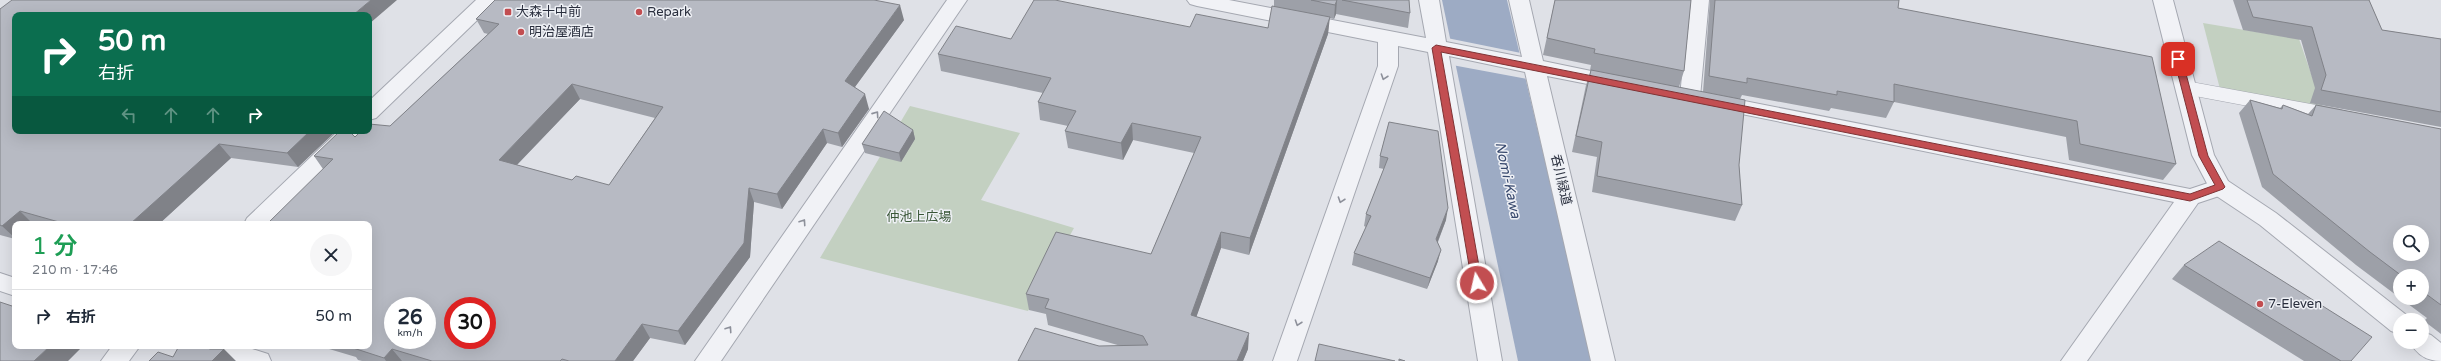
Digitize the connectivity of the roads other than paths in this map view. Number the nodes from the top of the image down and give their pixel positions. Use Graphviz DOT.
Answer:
graph roads {
  1 [pos="488,0"];
  2 [pos="957,0"];
  3 [pos="1197,0"];
  4 [pos="1429,0"];
  5 [pos="1519,0"];
  6 [pos="1699,0"];
  7 [pos="2163,0"];
  8 [pos="1388,39"];
  9 [pos="1444,49"];
  10 [pos="1527,66"];
  11 [pos="1636,87"];
  12 [pos="2186,88"];
  13 [pos="1667,93"];
  14 [pos="1690,98"];
  15 [pos="372,110"];
  16 [pos="2356,120"];
  17 [pos="348,134"];
  18 [pos="2220,187"];
  19 [pos="2190,198"];
  20 [pos="258,221"];
  21 [pos="0,282"];
  22 [pos="12,286"];
  23 [pos="2393,318"];
  24 [pos="2429,348"];
  25 [pos="125,349"];
  26 [pos="218,349"];
  27 [pos="2441,357"];
  28 [pos="113,361"];
  29 [pos="259,361"];
  30 [pos="707,361"];
  31 [pos="1285,361"];
  32 [pos="1490,361"];
  33 [pos="1603,361"];
  34 [pos="2073,361"];
  1 -- 15 [label="street"];
  30 -- 2 [label="street, one-way"];
  3 -- 8 [label="street"];
  4 -- 9 [label="street"];
  5 -- 10 [label="street, 呑川緑道"];
  6 -- 14 [label="street"];
  7 -- 12 [label="street"];
  8 -- 9 [label="street"];
  8 -- 31 [label="street, one-way"];
  9 -- 10 [label="street"];
  9 -- 32 [label="street"];
  10 -- 11 [label="street"];
  10 -- 33 [label="street, 呑川緑道"];
  12 -- 16 [label="lane"];
  12 -- 18 [label="street"];
  13 -- 14 [label="street"];
  14 -- 19 [label="street"];
  17 -- 20 [label="street"];
  18 -- 19 [label="street"];
  18 -- 23 [label="street"];
  19 -- 34 [label="street"];
  21 -- 22 [label="street"];
  24 -- 27 [label="street"];
  25 -- 28 [label="street"];
  26 -- 29 [label="street"];
}
